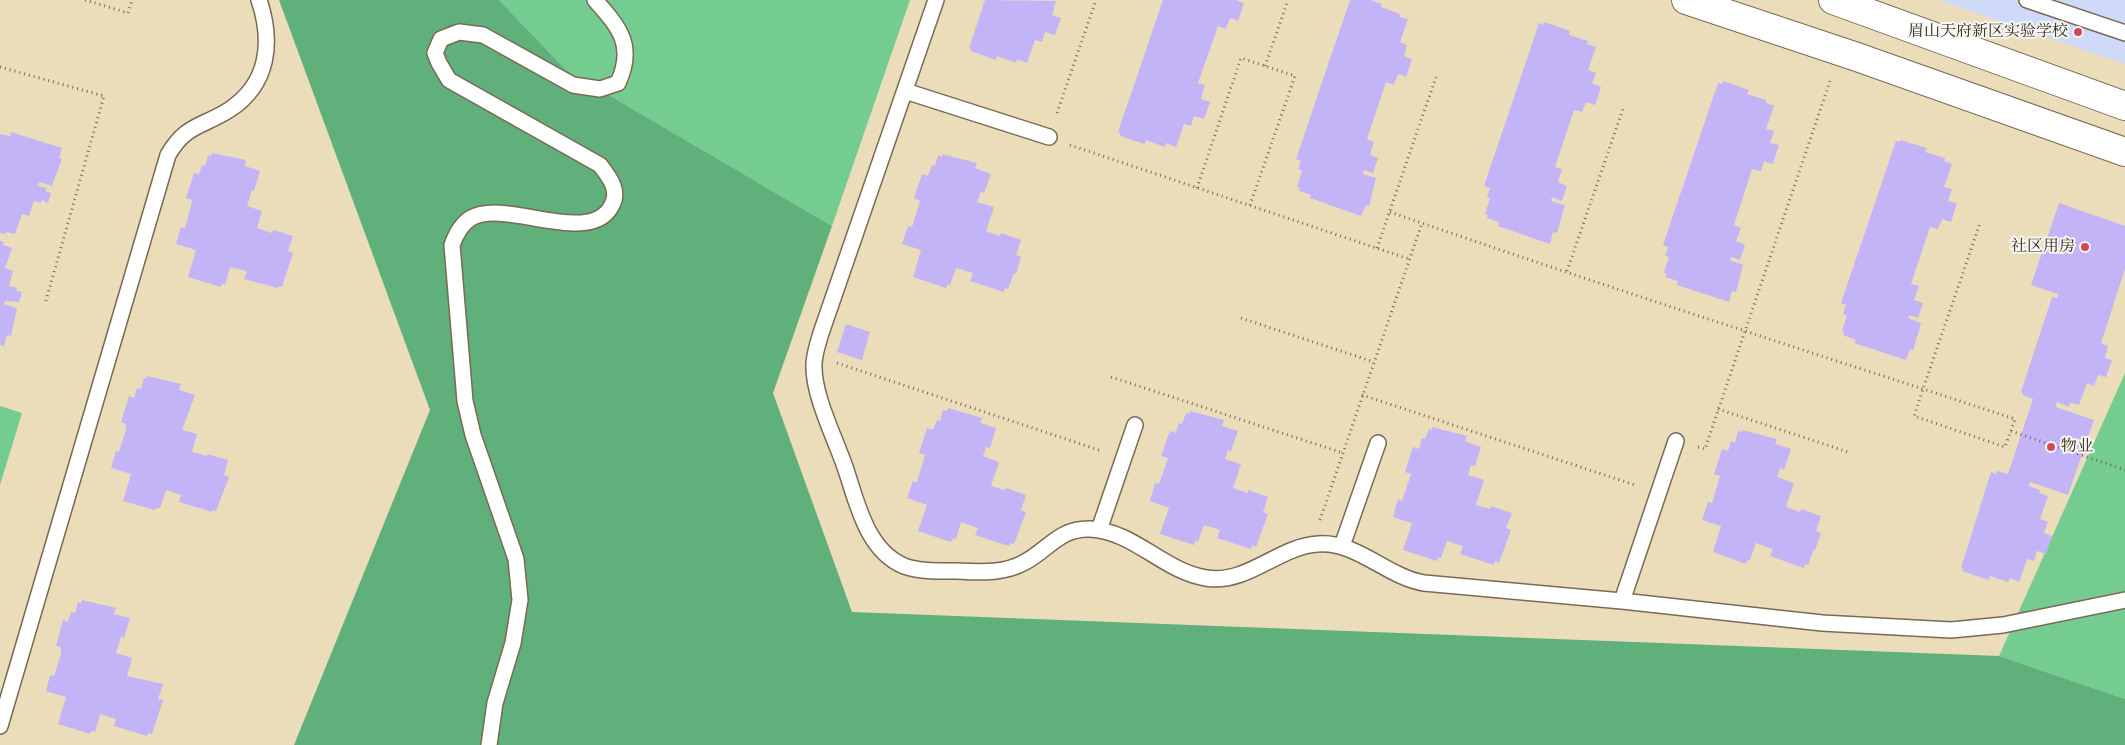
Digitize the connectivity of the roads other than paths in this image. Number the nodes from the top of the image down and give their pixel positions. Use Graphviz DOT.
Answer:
graph roads {
  1 [pos="259,0"];
  2 [pos="595,0"];
  3 [pos="936,0"];
  4 [pos="1686,0"];
  5 [pos="1832,0"];
  6 [pos="2027,0"];
  7 [pos="2039,3"];
  8 [pos="2125,33"];
  9 [pos="904,91"];
  10 [pos="2125,106"];
  11 [pos="1049,137"];
  12 [pos="2125,152"];
  13 [pos="1135,425"];
  14 [pos="1676,440"];
  15 [pos="1378,443"];
  16 [pos="1099,530"];
  17 [pos="1342,546"];
  18 [pos="2125,600"];
  19 [pos="1622,601"];
  20 [pos="0,726"];
  21 [pos="488,745"];
  1 -- 20 [label="lane"];
  2 -- 21 [label="lane"];
  3 -- 9 [label="lane"];
  4 -- 12 [label="street"];
  5 -- 10 [label="street"];
  6 -- 7 [label="lane"];
  7 -- 8 [label="lane"];
  9 -- 11 [label="lane"];
  9 -- 16 [label="lane"];
  13 -- 16 [label="lane"];
  14 -- 19 [label="lane"];
  15 -- 17 [label="lane"];
  16 -- 17 [label="lane"];
  17 -- 19 [label="lane"];
  18 -- 19 [label="lane"];
}
